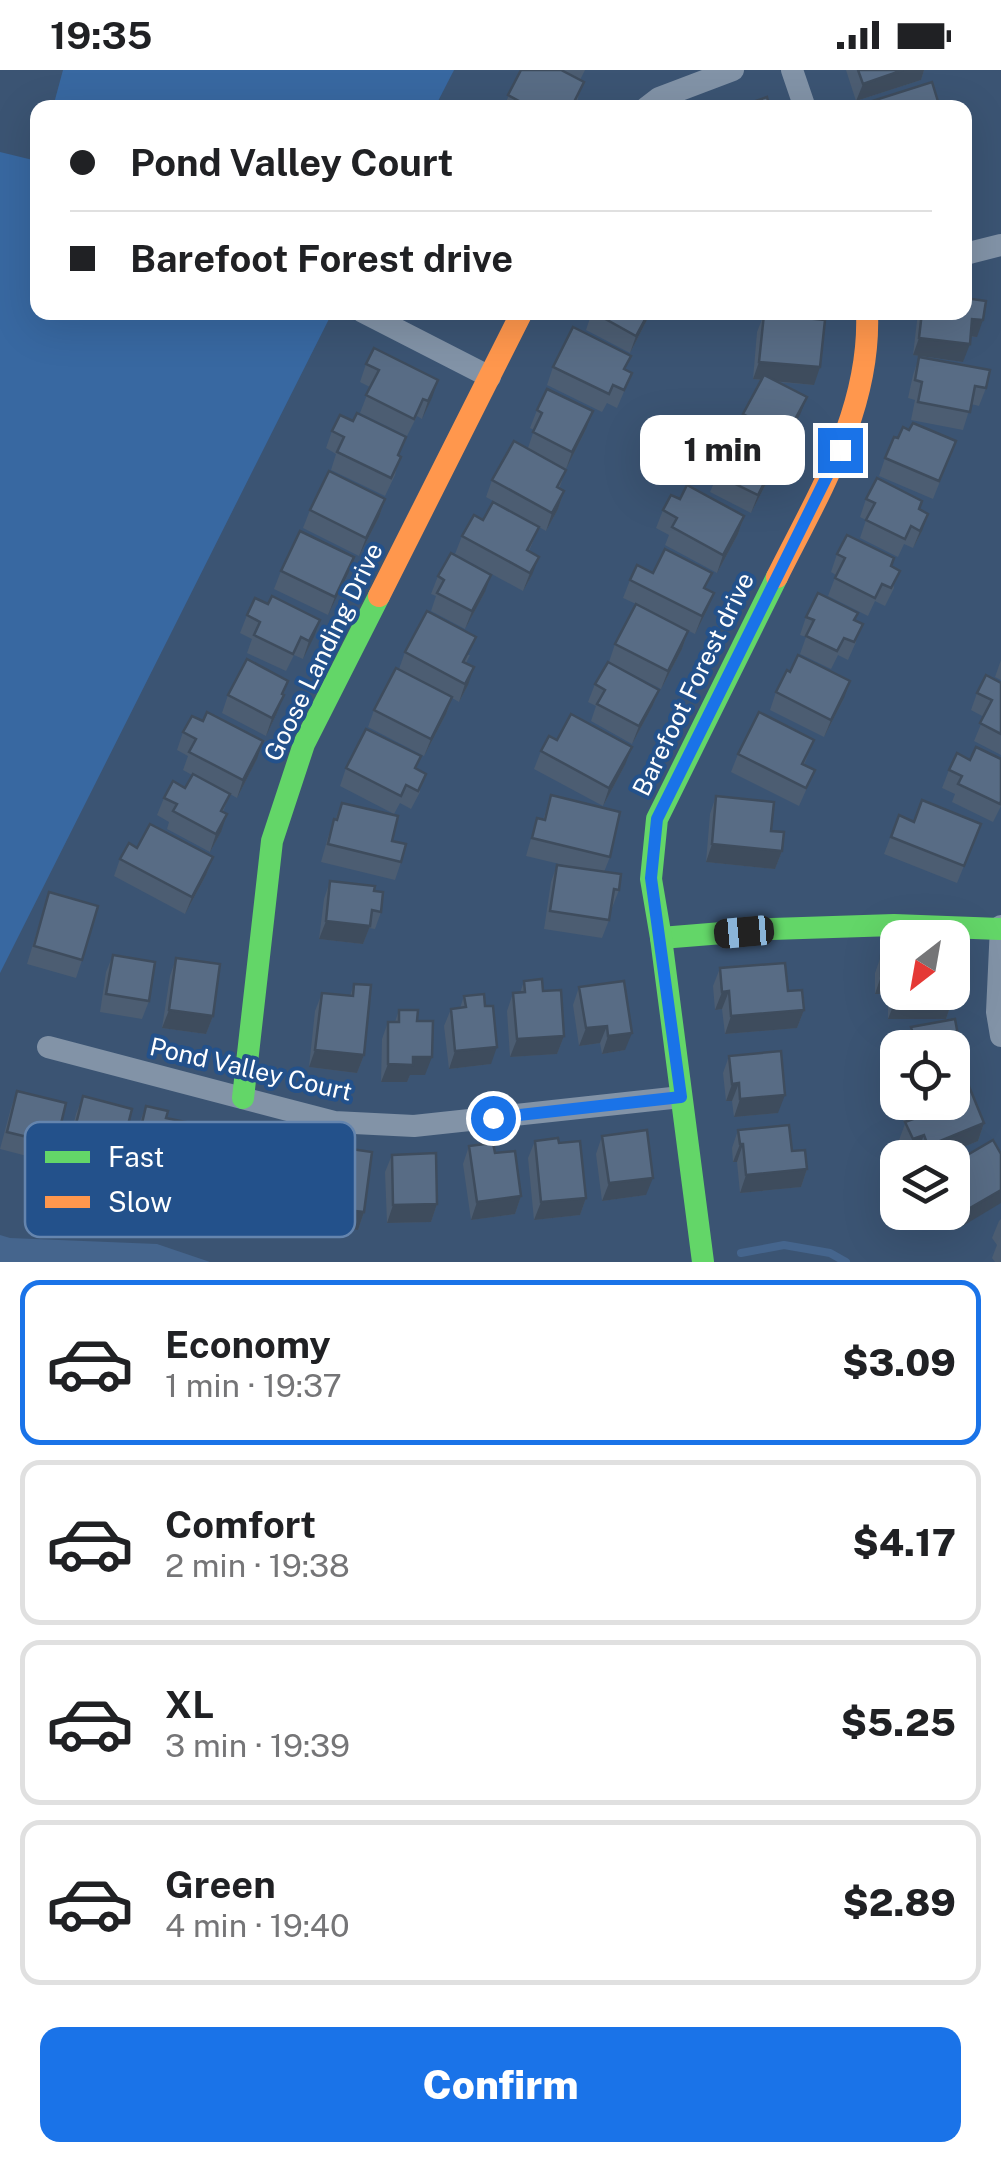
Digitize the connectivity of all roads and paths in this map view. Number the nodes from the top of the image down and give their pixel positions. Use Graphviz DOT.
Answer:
graph roads {
  1 [pos="733,70"];
  2 [pos="792,70"];
  3 [pos="656,100"];
  4 [pos="802,100"];
  5 [pos="1001,245"];
  6 [pos="972,252"];
  7 [pos="380,320"];
  8 [pos="518,320"];
  9 [pos="868,320"];
  10 [pos="490,377"];
  11 [pos="1000,928"];
  12 [pos="661,938"];
  13 [pos="1001,1036"];
  14 [pos="48,1048"];
  15 [pos="681,1097"];
  16 [pos="243,1098"];
  17 [pos="334,1122"];
  18 [pos="355,1123"];
  19 [pos="703,1262"];
  1 -- 3 [label="street"];
  2 -- 4 [label="street"];
  5 -- 6 [label="street"];
  7 -- 10 [label="street"];
  8 -- 10 [label="street, Goose Landing Drive"];
  9 -- 12 [label="street, Barefoot Forest drive"];
  10 -- 16 [label="street, Goose Landing Drive"];
  11 -- 12 [label="street"];
  11 -- 13 [label="street"];
  12 -- 15 [label="street, Barefoot Forest drive"];
  14 -- 16 [label="street, Pond Valley Court"];
  15 -- 18 [label="street, Pond Valley Court"];
  15 -- 19 [label="street"];
  16 -- 17 [label="street, Pond Valley Court"];
}
